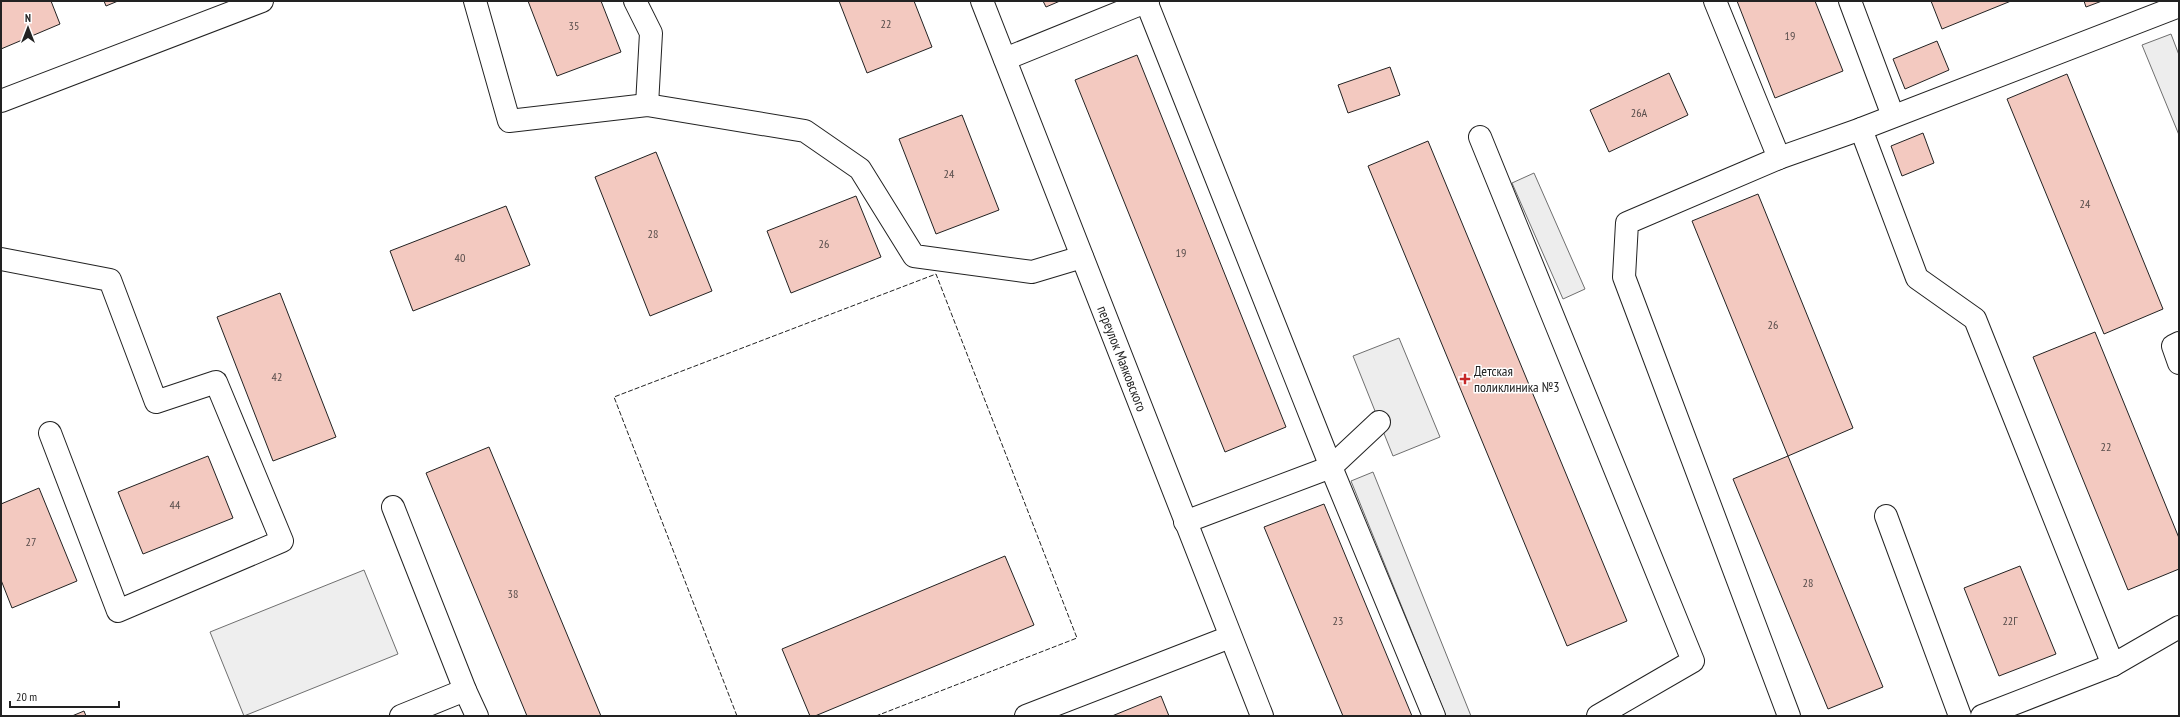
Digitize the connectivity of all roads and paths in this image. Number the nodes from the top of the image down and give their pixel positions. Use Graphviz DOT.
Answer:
graph roads {
  1 [pos="262,1"];
  2 [pos="475,1"];
  3 [pos="635,1"];
  4 [pos="982,1"];
  5 [pos="1147,1"];
  6 [pos="1715,1"];
  7 [pos="1850,1"];
  8 [pos="2179,6"];
  9 [pos="1005,59"];
  10 [pos="1,102"];
  11 [pos="647,105"];
  12 [pos="1893,116"];
  13 [pos="1861,129"];
  14 [pos="1480,137"];
  15 [pos="1779,158"];
  16 [pos="1082,257"];
  17 [pos="1,259"];
  18 [pos="2179,343"];
  19 [pos="2179,363"];
  20 [pos="1379,422"];
  21 [pos="50,433"];
  22 [pos="1331,467"];
  23 [pos="393,507"];
  24 [pos="1886,516"];
  25 [pos="1185,522"];
  26 [pos="2179,627"];
  27 [pos="1230,637"];
  28 [pos="2113,665"];
  29 [pos="465,690"];
  30 [pos="401,716"];
  31 [pos="477,716"];
  32 [pos="1026,716"];
  33 [pos="1262,716"];
  34 [pos="1434,716"];
  35 [pos="1598,716"];
  36 [pos="1789,716"];
  37 [pos="1960,716"];
  38 [pos="1982,716"];
  1 -- 10 [label="street"];
  2 -- 11 [label="street"];
  3 -- 11 [label="street"];
  4 -- 9 [label="street, переулок Маяковского"];
  5 -- 9 [label="street"];
  5 -- 22 [label="street"];
  6 -- 15 [label="street"];
  7 -- 12 [label="street"];
  8 -- 12 [label="street"];
  9 -- 16 [label="street, переулок Маяковского"];
  11 -- 16 [label="street"];
  12 -- 13 [label="street"];
  13 -- 15 [label="street"];
  13 -- 28 [label="street"];
  14 -- 35 [label="street"];
  15 -- 36 [label="street"];
  16 -- 25 [label="street, переулок Маяковского"];
  17 -- 21 [label="street"];
  18 -- 19 [label="street"];
  20 -- 22 [label="street"];
  22 -- 25 [label="street"];
  22 -- 34 [label="street"];
  23 -- 29 [label="street"];
  24 -- 37 [label="street"];
  25 -- 27 [label="street, переулок Маяковского"];
  26 -- 28 [label="street"];
  27 -- 32 [label="street"];
  27 -- 33 [label="street, переулок Маяковского"];
  28 -- 38 [label="street"];
  29 -- 30 [label="street"];
  29 -- 31 [label="street"];
}
